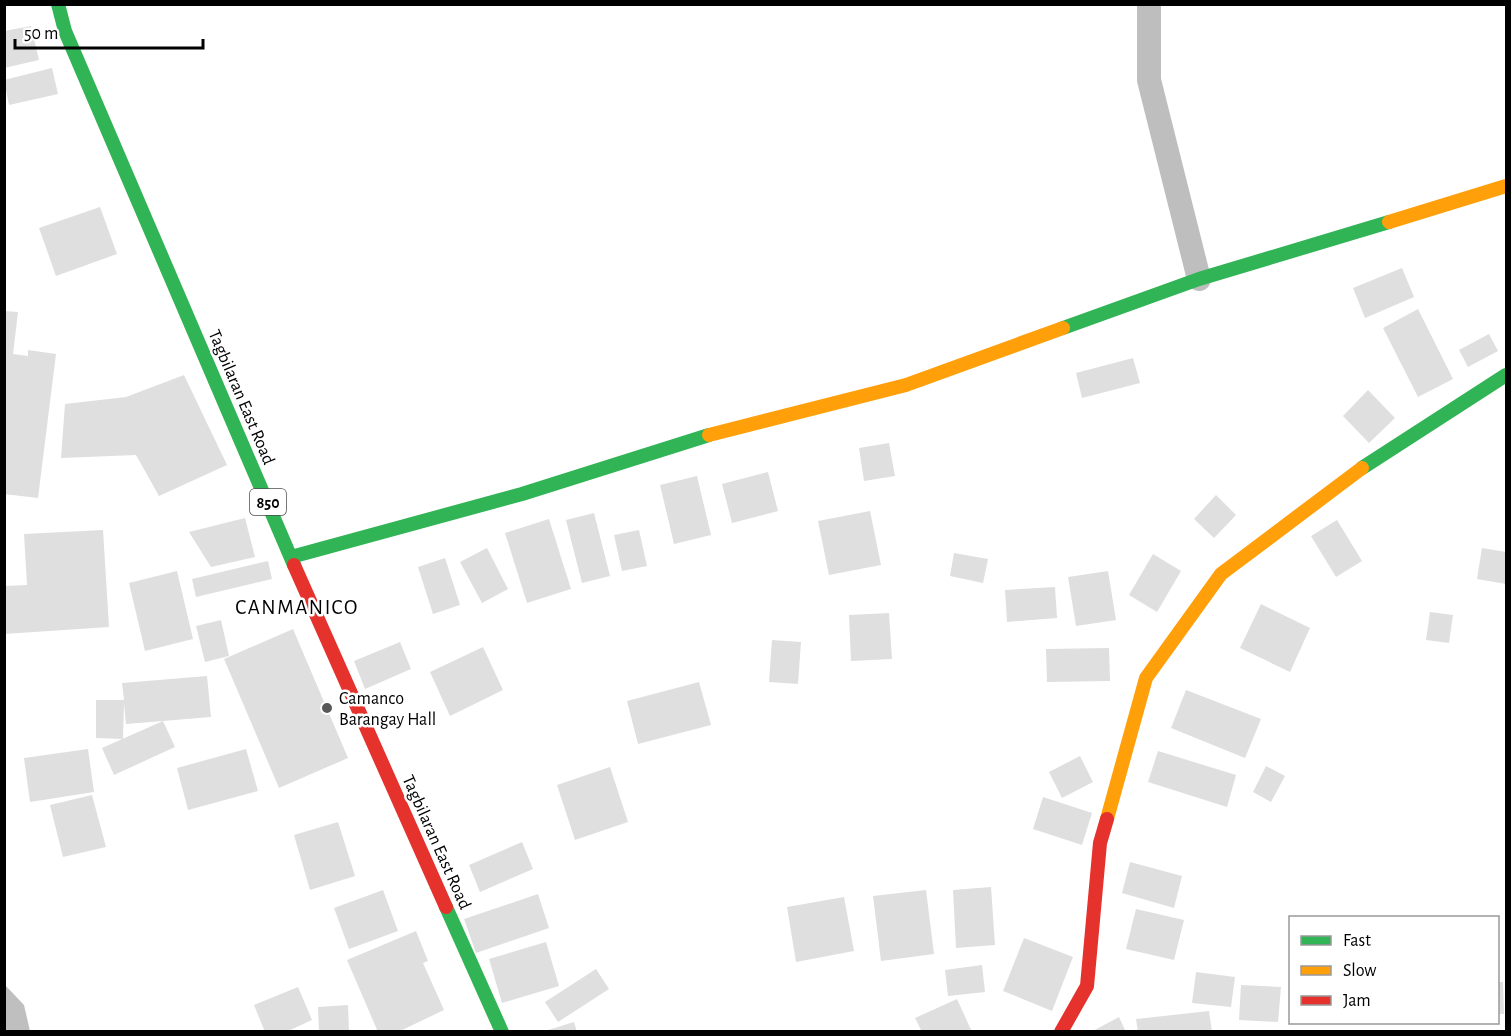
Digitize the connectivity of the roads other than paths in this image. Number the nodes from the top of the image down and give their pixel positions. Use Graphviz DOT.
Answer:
graph roads {
  1 [pos="58,4"];
  2 [pos="1149,4"];
  3 [pos="1506,186"];
  4 [pos="1199,279"];
  5 [pos="1506,375"];
  6 [pos="291,557"];
  7 [pos="502,1032"];
  8 [pos="1061,1032"];
  1 -- 6 [label="street, Tagbilaran East Road / 850"];
  2 -- 4 [label="street"];
  3 -- 4 [label="street"];
  4 -- 6 [label="street"];
  5 -- 8 [label="street"];
  6 -- 7 [label="street, Tagbilaran East Road / 850"];
}
